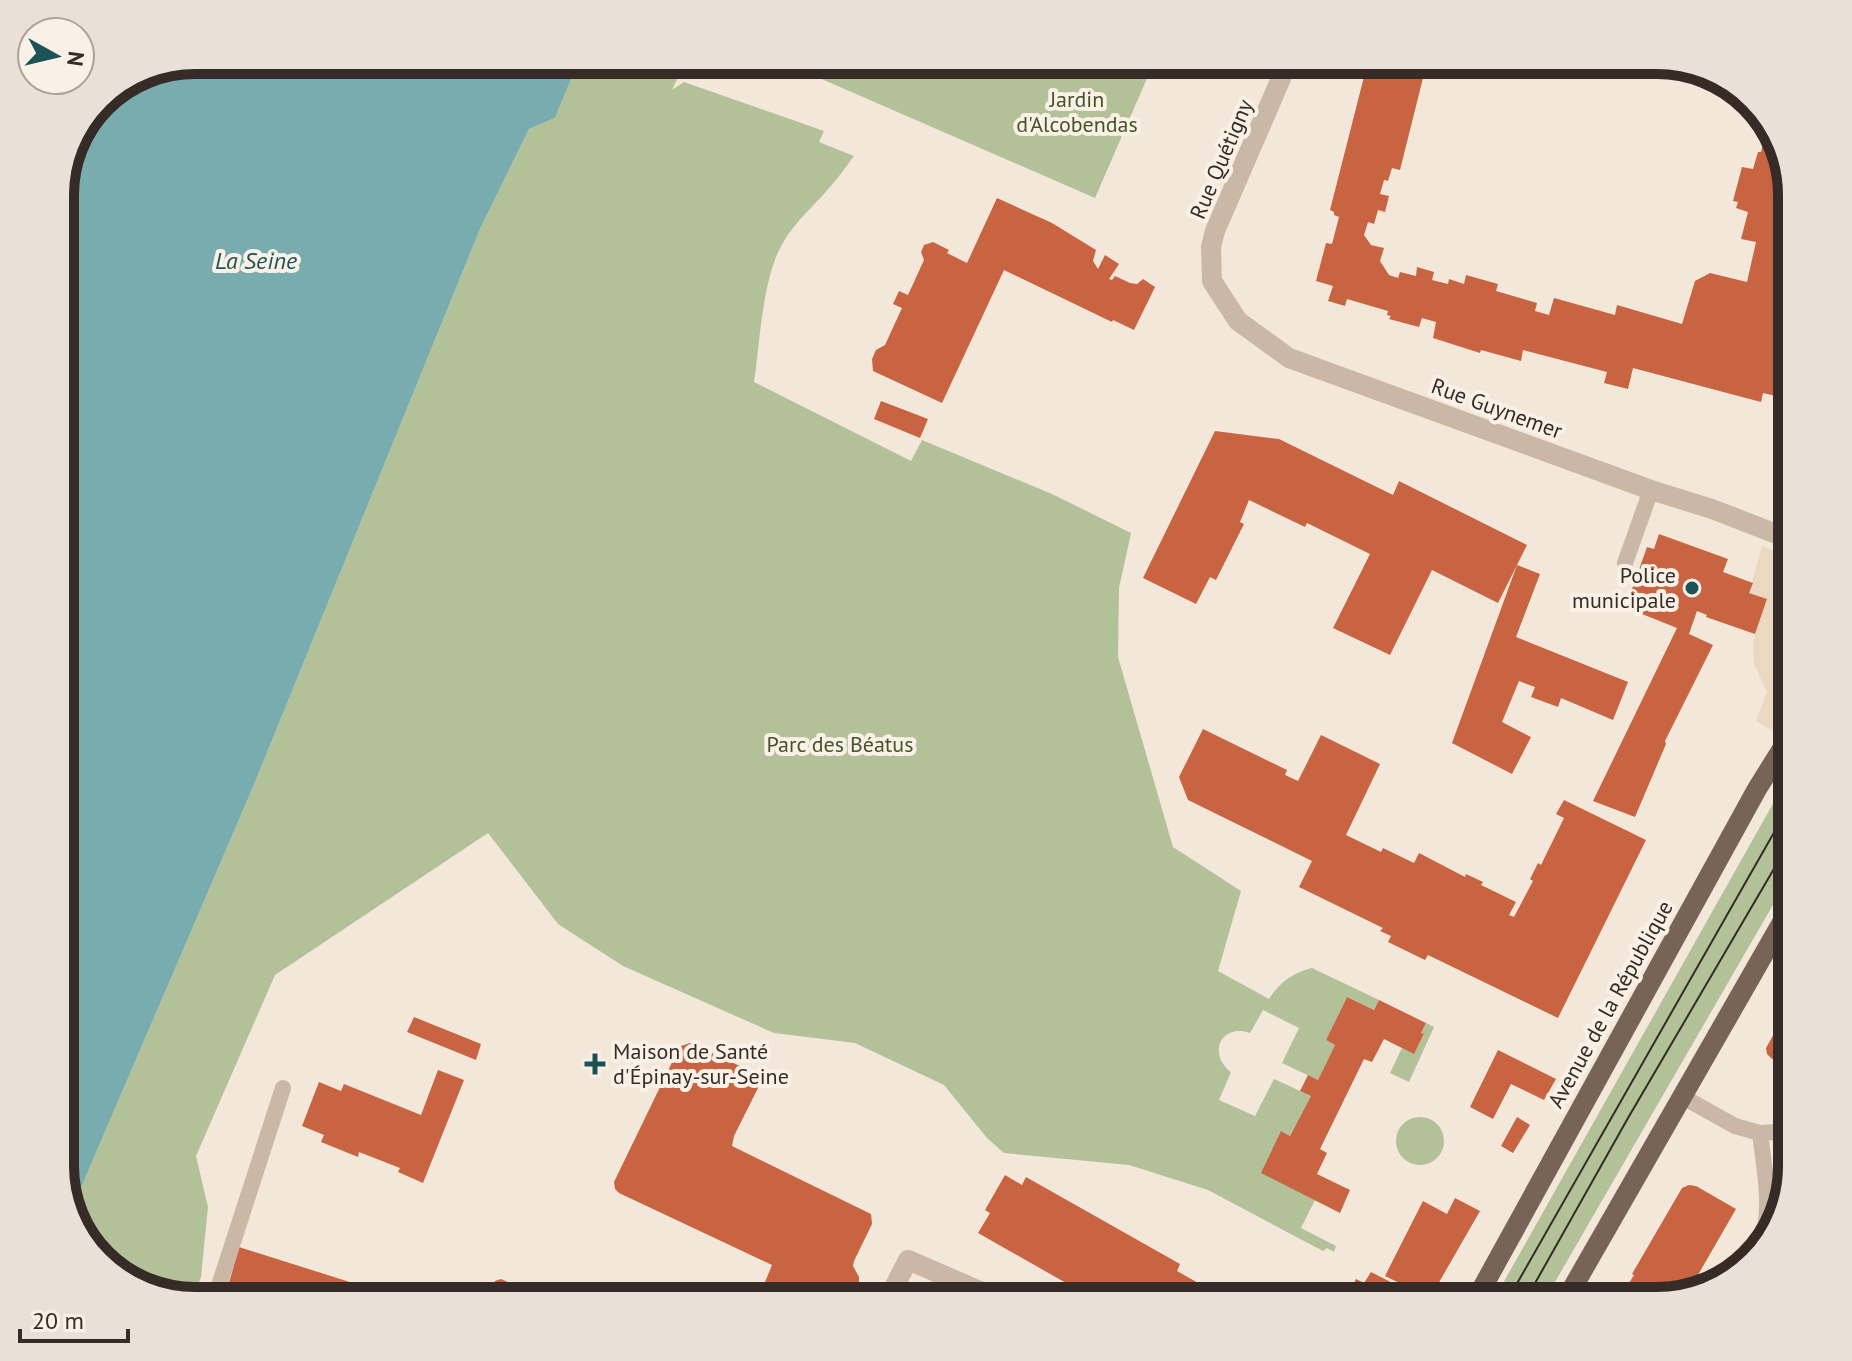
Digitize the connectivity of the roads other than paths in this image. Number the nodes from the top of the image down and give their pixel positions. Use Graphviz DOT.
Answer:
graph roads {
  1 [pos="1283,74"];
  2 [pos="1212,281"];
  3 [pos="1651,490"];
  4 [pos="1778,535"];
  5 [pos="1625,563"];
  6 [pos="1778,755"];
  7 [pos="1778,930"];
  8 [pos="283,1088"];
  9 [pos="1683,1097"];
  10 [pos="1778,1132"];
  11 [pos="1760,1133"];
  12 [pos="1768,1214"];
  13 [pos="219,1287"];
  14 [pos="894,1287"];
  15 [pos="971,1287"];
  16 [pos="1483,1287"];
  17 [pos="1573,1287"];
  1 -- 2 [label="street, Rue Quétigny"];
  2 -- 3 [label="street, Rue Guynemer"];
  3 -- 4 [label="street, Rue Guynemer"];
  3 -- 5 [label="lane"];
  6 -- 16 [label="main road, Avenue de la République"];
  7 -- 9 [label="main road"];
  8 -- 13 [label="lane"];
  9 -- 11 [label="lane"];
  9 -- 17 [label="main road"];
  10 -- 11 [label="lane"];
  11 -- 12 [label="lane"];
  14 -- 15 [label="street"];
}
